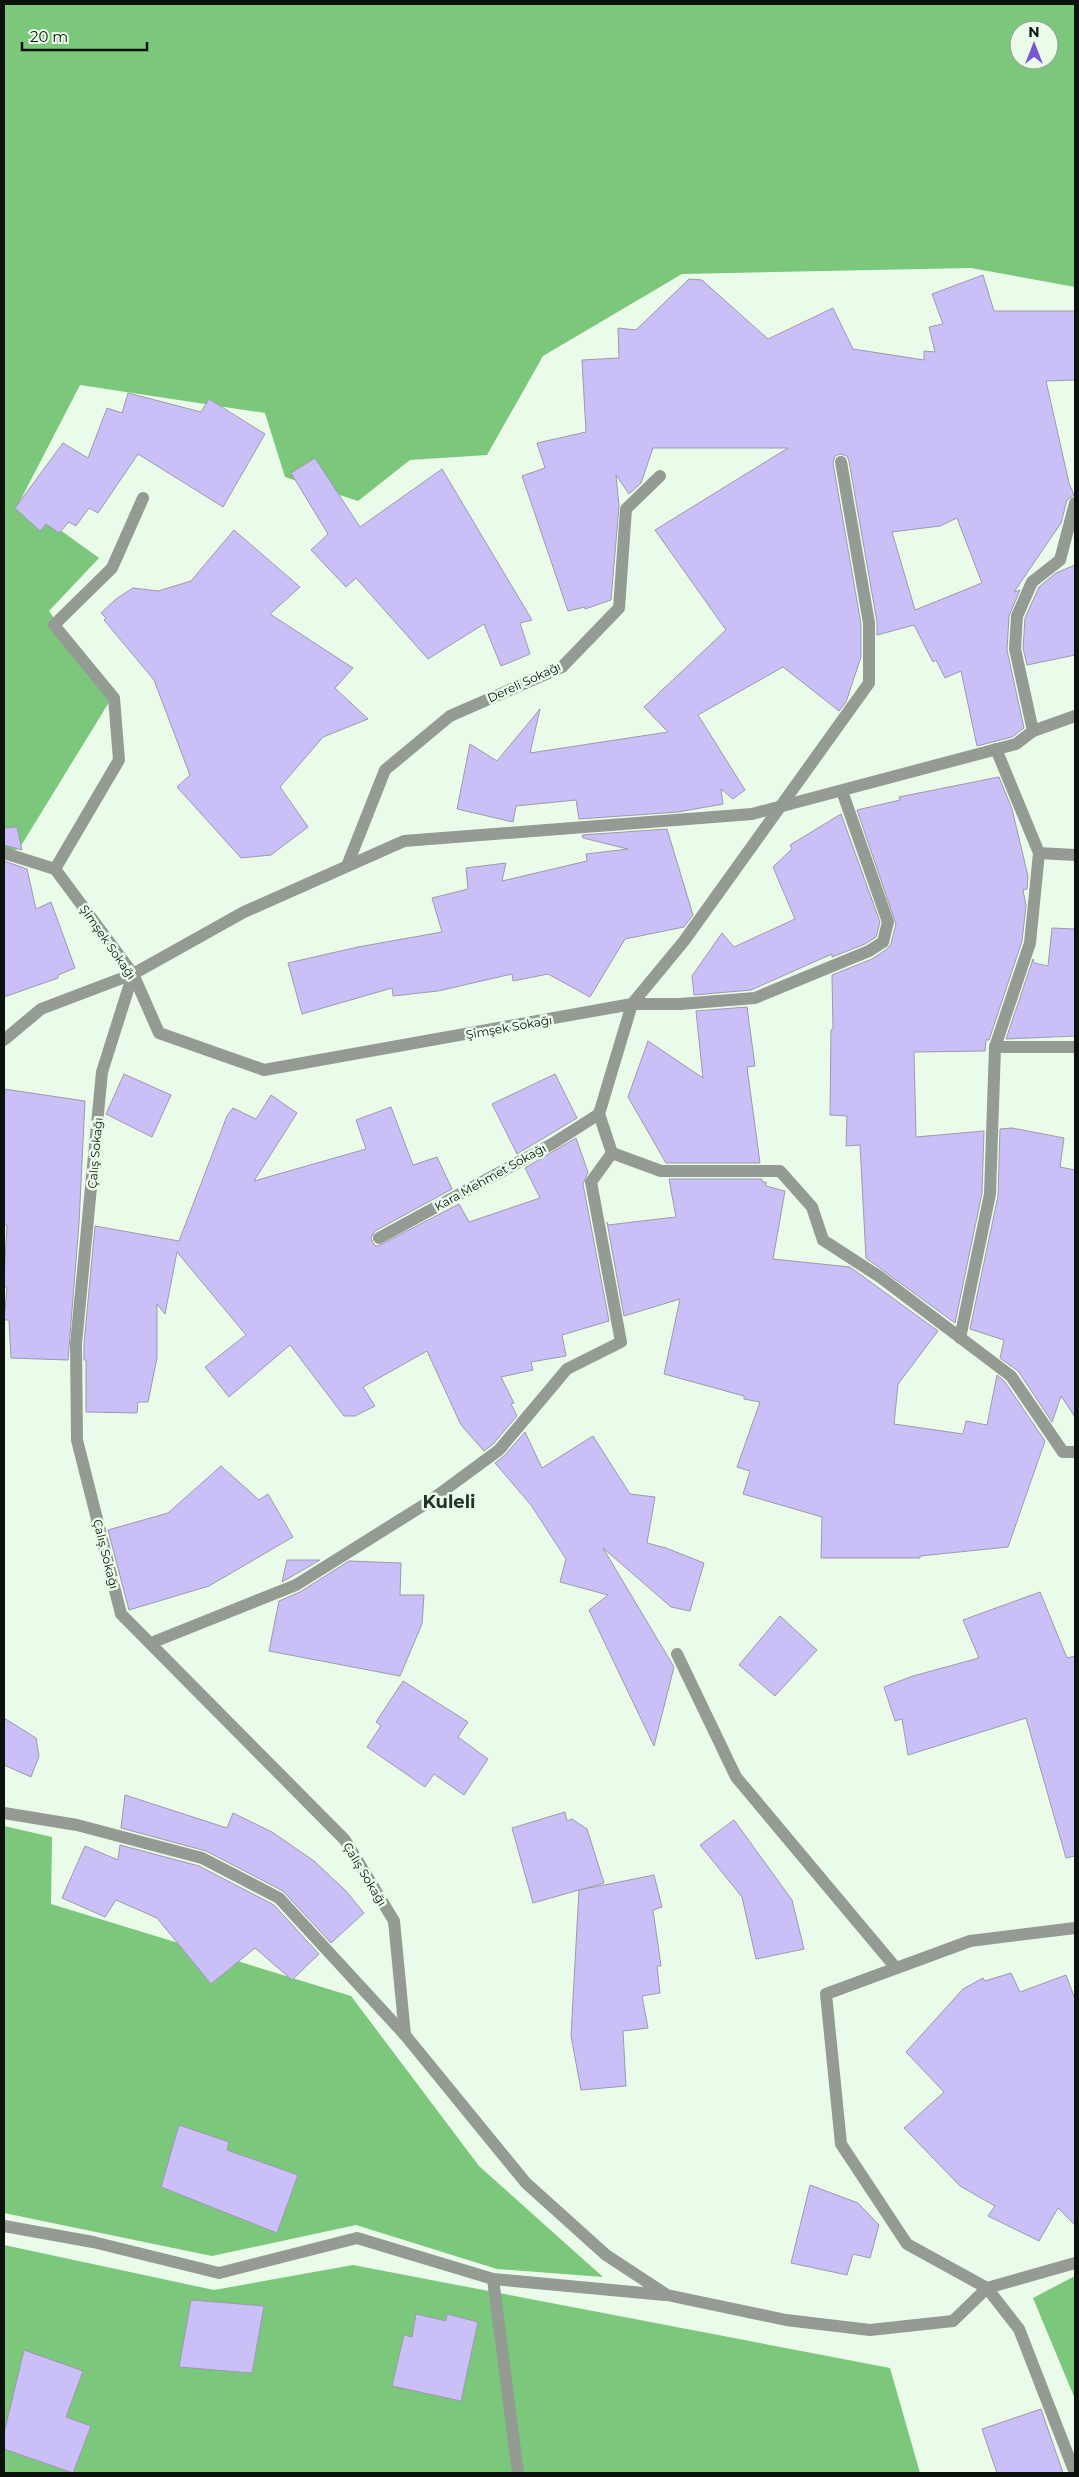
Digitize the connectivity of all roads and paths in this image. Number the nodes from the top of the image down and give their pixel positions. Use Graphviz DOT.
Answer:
graph roads {
  1 [pos="841,462"];
  2 [pos="660,476"];
  3 [pos="143,498"];
  4 [pos="1075,503"];
  5 [pos="1075,716"];
  6 [pos="1034,731"];
  7 [pos="996,749"];
  8 [pos="842,791"];
  9 [pos="779,806"];
  10 [pos="4,853"];
  11 [pos="1039,853"];
  12 [pos="1075,855"];
  13 [pos="347,866"];
  14 [pos="56,870"];
  15 [pos="133,974"];
  16 [pos="632,1004"];
  17 [pos="4,1040"];
  18 [pos="995,1047"];
  19 [pos="1075,1047"];
  20 [pos="599,1114"];
  21 [pos="612,1153"];
  22 [pos="379,1238"];
  23 [pos="960,1338"];
  24 [pos="1075,1452"];
  25 [pos="151,1644"];
  26 [pos="677,1654"];
  27 [pos="4,1813"];
  28 [pos="1075,1928"];
  29 [pos="896,1968"];
  30 [pos="405,2035"];
  31 [pos="4,2226"];
  32 [pos="1075,2263"];
  33 [pos="493,2279"];
  34 [pos="986,2288"];
  35 [pos="667,2295"];
  36 [pos="518,2473"];
  37 [pos="1075,2473"];
  1 -- 9 [label="street"];
  2 -- 13 [label="street, Dereli Sokağı"];
  3 -- 14 [label="street"];
  4 -- 6 [label="street"];
  5 -- 6 [label="street"];
  6 -- 7 [label="street"];
  7 -- 8 [label="street"];
  7 -- 11 [label="street"];
  8 -- 9 [label="street"];
  8 -- 16 [label="street, Şimşek Sokağı"];
  9 -- 13 [label="street"];
  9 -- 16 [label="street"];
  10 -- 14 [label="street"];
  11 -- 12 [label="street"];
  11 -- 18 [label="street"];
  13 -- 15 [label="street"];
  14 -- 15 [label="street, Şimşek Sokağı"];
  15 -- 16 [label="street, Şimşek Sokağı"];
  15 -- 17 [label="street"];
  15 -- 25 [label="street, Çalış Sokağı"];
  16 -- 20 [label="street"];
  18 -- 19 [label="street"];
  18 -- 23 [label="street"];
  20 -- 21 [label="street"];
  20 -- 22 [label="street, Kara Mehmet Sokağı"];
  21 -- 23 [label="street"];
  21 -- 25 [label="street"];
  23 -- 24 [label="street"];
  25 -- 30 [label="street, Çalış Sokağı"];
  26 -- 29 [label="street"];
  27 -- 30 [label="street"];
  28 -- 29 [label="street"];
  29 -- 34 [label="street"];
  30 -- 35 [label="street"];
  31 -- 33 [label="street"];
  32 -- 34 [label="street"];
  33 -- 35 [label="street"];
  33 -- 36 [label="street"];
  34 -- 35 [label="street"];
  34 -- 37 [label="street"];
}
